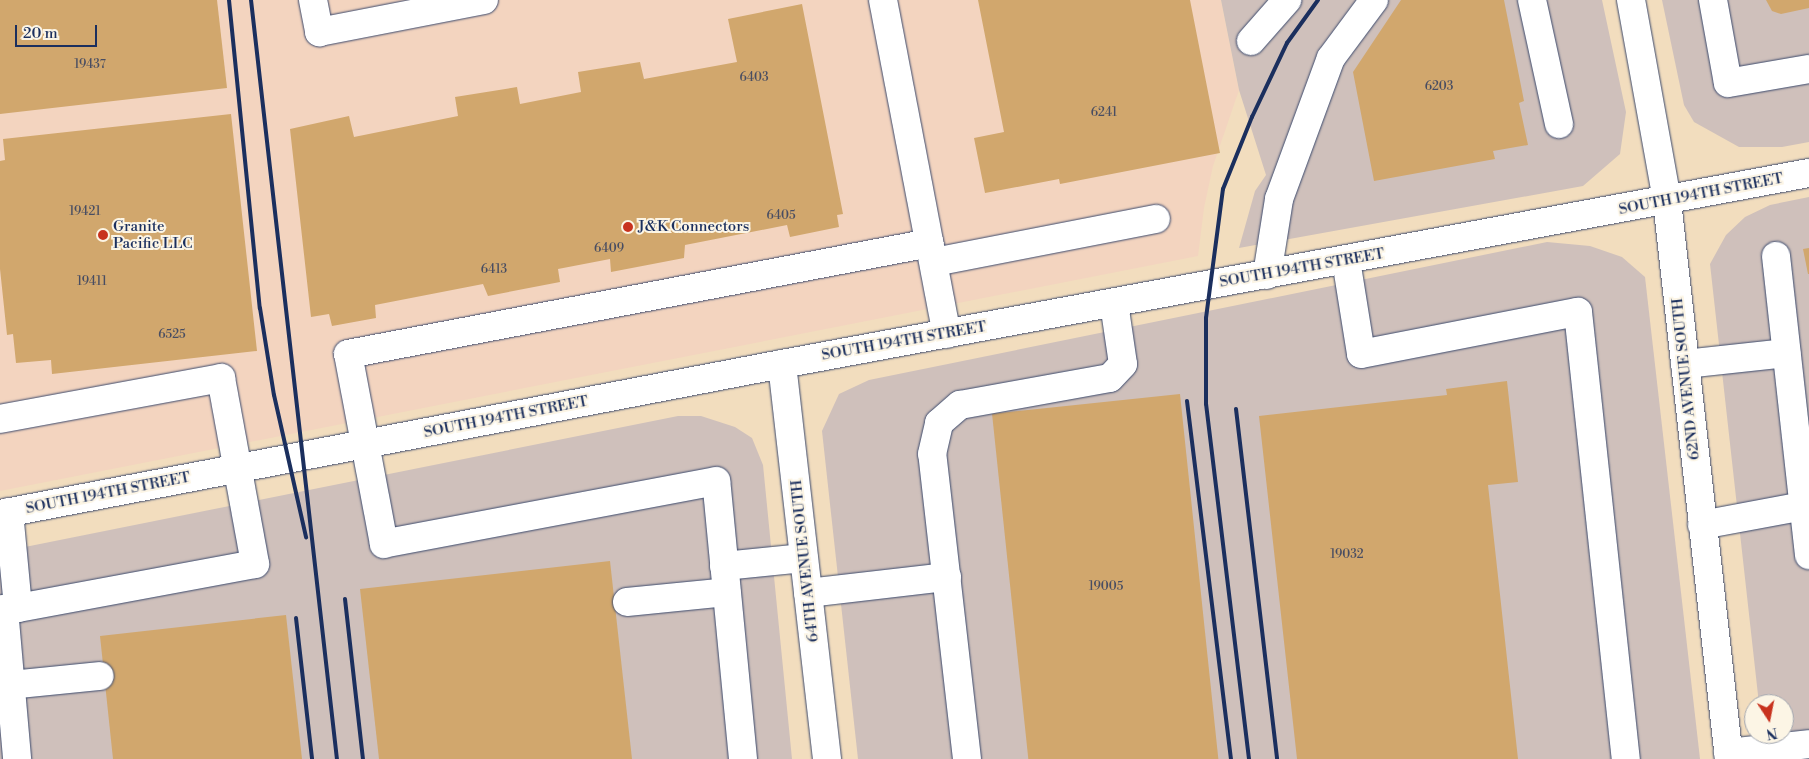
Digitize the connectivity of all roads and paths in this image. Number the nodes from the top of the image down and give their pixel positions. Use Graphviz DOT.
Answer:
graph roads {
  1 [pos="313,0"];
  2 [pos="484,0"];
  3 [pos="883,0"];
  4 [pos="1287,0"];
  5 [pos="1374,0"];
  6 [pos="1532,0"];
  7 [pos="1631,0"];
  8 [pos="1713,0"];
  9 [pos="1251,41"];
  10 [pos="1809,69"];
  11 [pos="1558,124"];
  12 [pos="1809,173"];
  13 [pos="1667,201"];
  14 [pos="1156,219"];
  15 [pos="932,252"];
  16 [pos="1776,256"];
  17 [pos="1346,260"];
  18 [pos="1267,275"];
  19 [pos="1114,303"];
  20 [pos="947,334"];
  21 [pos="1786,353"];
  22 [pos="782,364"];
  23 [pos="1685,364"];
  24 [pos="0,419"];
  25 [pos="365,444"];
  26 [pos="238,468"];
  27 [pos="1806,505"];
  28 [pos="4,513"];
  29 [pos="1702,524"];
  30 [pos="1809,555"];
  31 [pos="804,558"];
  32 [pos="724,566"];
  33 [pos="947,577"];
  34 [pos="727,592"];
  35 [pos="808,592"];
  36 [pos="627,602"];
  37 [pos="18,608"];
  38 [pos="100,676"];
  39 [pos="10,684"];
  40 [pos="1809,744"];
  41 [pos="1728,756"];
  42 [pos="17,759"];
  43 [pos="743,759"];
  44 [pos="827,759"];
  45 [pos="967,759"];
  46 [pos="1626,759"];
  1 -- 2 [label="street"];
  3 -- 15 [label="street"];
  4 -- 9 [label="street"];
  5 -- 18 [label="street"];
  6 -- 11 [label="street"];
  7 -- 13 [label="street, 62ND AVENUE SOUTH"];
  8 -- 10 [label="street"];
  12 -- 13 [label="street, SOUTH 194TH STREET"];
  13 -- 17 [label="street, SOUTH 194TH STREET"];
  13 -- 23 [label="street, 62ND AVENUE SOUTH"];
  14 -- 15 [label="street"];
  15 -- 20 [label="street"];
  15 -- 25 [label="street"];
  16 -- 21 [label="street"];
  17 -- 18 [label="street, SOUTH 194TH STREET"];
  17 -- 46 [label="street"];
  18 -- 19 [label="street, SOUTH 194TH STREET"];
  19 -- 20 [label="street, SOUTH 194TH STREET"];
  19 -- 33 [label="street"];
  20 -- 22 [label="street, SOUTH 194TH STREET"];
  21 -- 23 [label="street"];
  21 -- 27 [label="street"];
  22 -- 25 [label="street, SOUTH 194TH STREET"];
  22 -- 31 [label="street, 64TH AVENUE SOUTH"];
  23 -- 29 [label="street, 62ND AVENUE SOUTH"];
  24 -- 26 [label="street"];
  25 -- 26 [label="street, SOUTH 194TH STREET"];
  25 -- 32 [label="street"];
  26 -- 28 [label="street, SOUTH 194TH STREET"];
  26 -- 37 [label="street"];
  27 -- 29 [label="street"];
  27 -- 30 [label="street"];
  28 -- 37 [label="street"];
  29 -- 41 [label="street, 62ND AVENUE SOUTH"];
  31 -- 32 [label="street"];
  31 -- 35 [label="street, 64TH AVENUE SOUTH"];
  32 -- 34 [label="street"];
  33 -- 35 [label="street"];
  33 -- 45 [label="street"];
  34 -- 36 [label="street"];
  34 -- 43 [label="street"];
  35 -- 44 [label="street, 64TH AVENUE SOUTH"];
  37 -- 39 [label="street"];
  38 -- 39 [label="street"];
  39 -- 42 [label="street"];
  40 -- 41 [label="street"];
}
